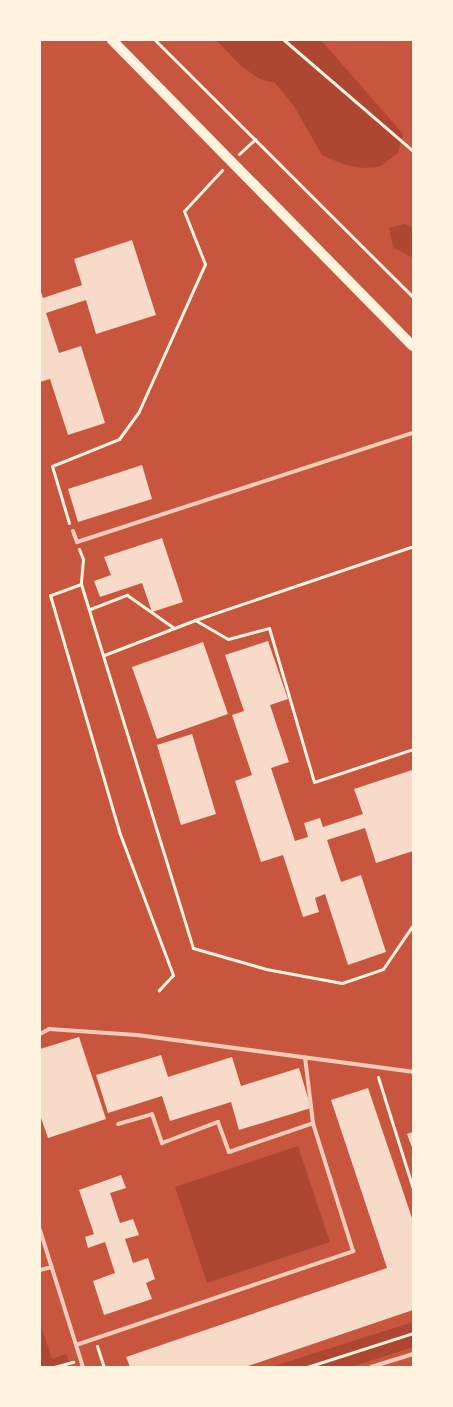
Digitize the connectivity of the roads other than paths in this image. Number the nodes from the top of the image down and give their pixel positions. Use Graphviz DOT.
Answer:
graph roads {
  1 [pos="112,40"];
  2 [pos="413,346"];
  3 [pos="413,433"];
  4 [pos="73,531"];
  5 [pos="40,1034"];
  6 [pos="304,1057"];
  7 [pos="413,1072"];
  8 [pos="313,1123"];
  9 [pos="118,1124"];
  10 [pos="40,1230"];
  11 [pos="52,1267"];
  12 [pos="40,1270"];
  13 [pos="76,1345"];
  14 [pos="413,1354"];
  15 [pos="83,1367"];
  16 [pos="371,1367"];
  1 -- 2 [label="main road"];
  3 -- 4 [label="lane"];
  5 -- 6 [label="lane"];
  6 -- 7 [label="lane"];
  6 -- 8 [label="lane"];
  8 -- 9 [label="lane"];
  8 -- 13 [label="lane"];
  10 -- 11 [label="lane"];
  11 -- 12 [label="lane"];
  11 -- 13 [label="lane"];
  13 -- 15 [label="lane"];
  14 -- 16 [label="lane"];
}
